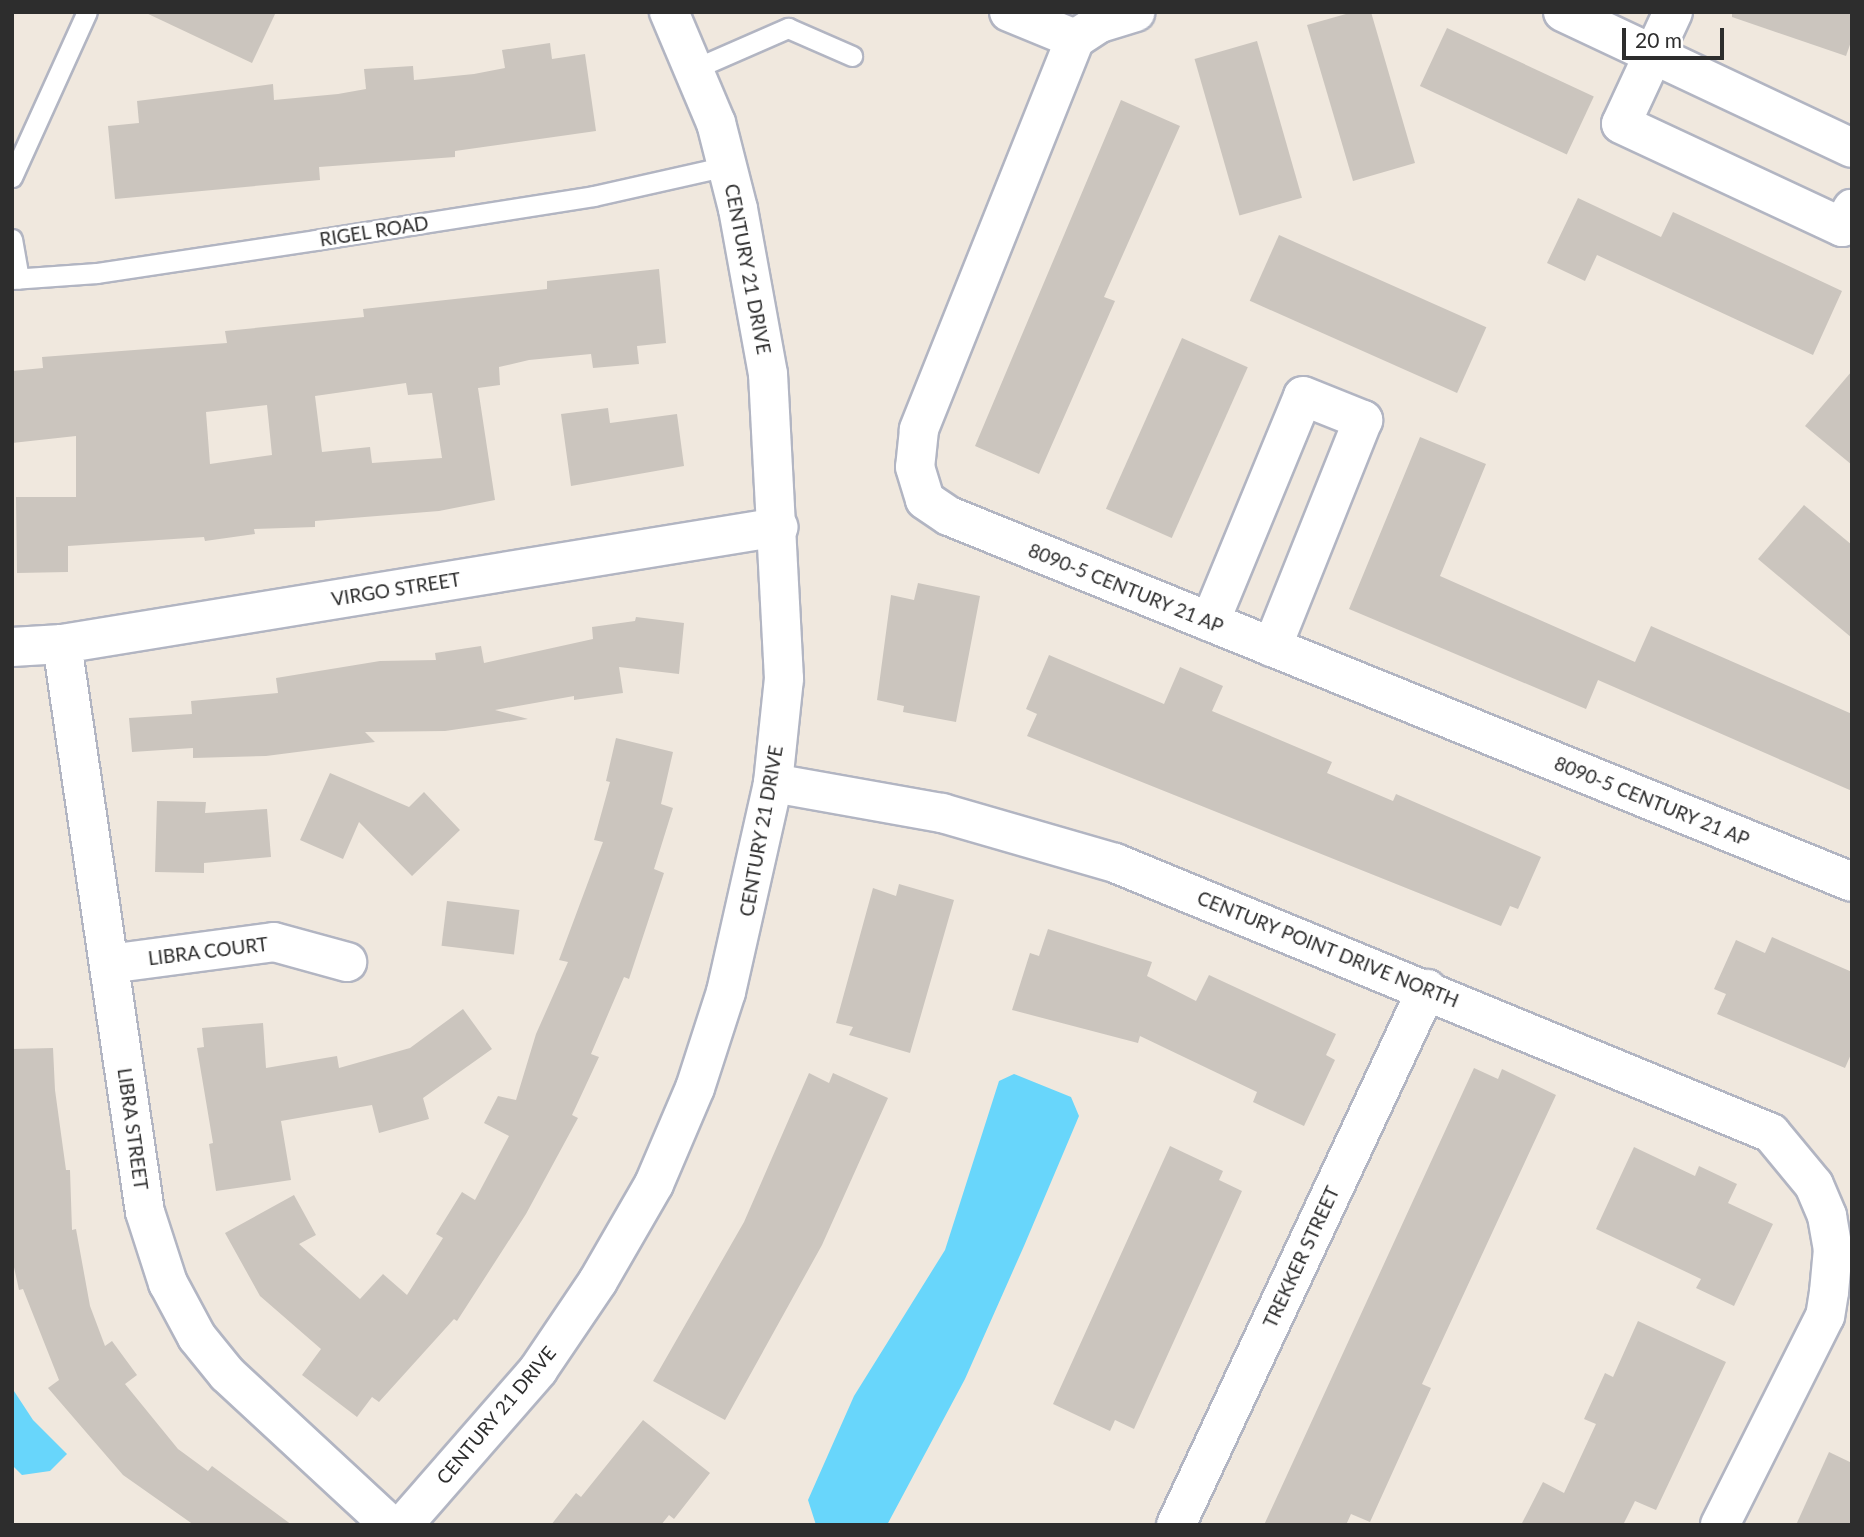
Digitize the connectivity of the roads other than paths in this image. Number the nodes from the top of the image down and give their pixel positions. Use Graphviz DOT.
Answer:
graph roads {
  1 [pos="87,12"];
  2 [pos="669,12"];
  3 [pos="1009,12"];
  4 [pos="1136,12"];
  5 [pos="1564,12"];
  6 [pos="1673,12"];
  7 [pos="1075,39"];
  8 [pos="852,56"];
  9 [pos="1652,56"];
  10 [pos="694,69"];
  11 [pos="1852,148"];
  12 [pos="727,166"];
  13 [pos="12,177"];
  14 [pos="1852,209"];
  15 [pos="12,239"];
  16 [pos="16,278"];
  17 [pos="779,527"];
  18 [pos="1210,622"];
  19 [pos="62,643"];
  20 [pos="12,647"];
  21 [pos="1272,647"];
  22 [pos="773,783"];
  23 [pos="1852,882"];
  24 [pos="348,962"];
  25 [pos="109,964"];
  26 [pos="1427,989"];
  27 [pos="390,1525"];
  28 [pos="403,1525"];
  29 [pos="1176,1525"];
  30 [pos="1720,1525"];
  1 -- 13 [label="lane"];
  2 -- 10 [label="street, CENTURY 21 DRIVE"];
  3 -- 7 [label="street"];
  4 -- 7 [label="street"];
  5 -- 9 [label="street"];
  6 -- 9 [label="street"];
  7 -- 18 [label="street, 8090-5 CENTURY 21 AP"];
  8 -- 10 [label="lane"];
  9 -- 11 [label="street"];
  9 -- 14 [label="street"];
  10 -- 12 [label="street, CENTURY 21 DRIVE"];
  12 -- 16 [label="lane, RIGEL ROAD"];
  12 -- 17 [label="street, CENTURY 21 DRIVE"];
  15 -- 16 [label="lane"];
  17 -- 19 [label="street, VIRGO STREET"];
  17 -- 22 [label="street, CENTURY 21 DRIVE"];
  18 -- 21 [label="street, 8090-5 CENTURY 21 AP"];
  18 -- 21 [label="street"];
  19 -- 20 [label="street, VIRGO STREET"];
  19 -- 25 [label="street, LIBRA STREET"];
  21 -- 23 [label="street, 8090-5 CENTURY 21 AP"];
  22 -- 26 [label="street, CENTURY POINT DRIVE NORTH"];
  22 -- 28 [label="street, CENTURY 21 DRIVE"];
  24 -- 25 [label="street, LIBRA COURT"];
  25 -- 27 [label="street, LIBRA STREET"];
  26 -- 29 [label="street, TREKKER STREET"];
  26 -- 30 [label="street, CENTURY POINT DRIVE NORTH"];
}
